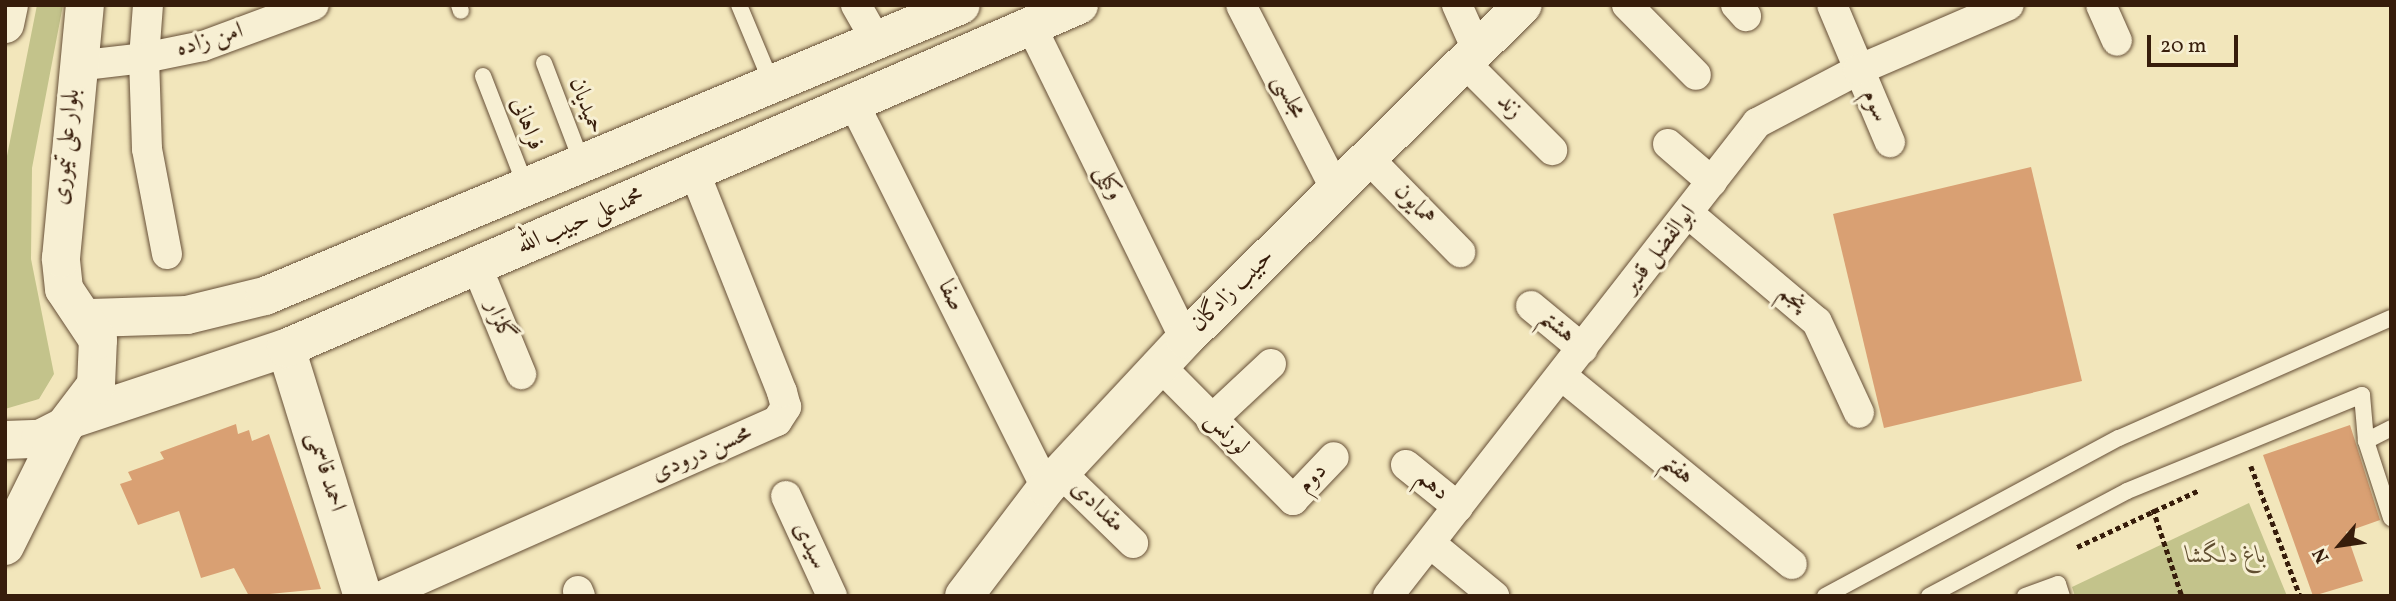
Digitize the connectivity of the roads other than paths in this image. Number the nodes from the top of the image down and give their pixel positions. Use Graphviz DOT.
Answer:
graph roads {
  1 [pos="9,5"];
  2 [pos="85,5"];
  3 [pos="148,5"];
  4 [pos="314,5"];
  5 [pos="739,5"];
  6 [pos="856,5"];
  7 [pos="961,5"];
  8 [pos="1079,5"];
  9 [pos="1241,5"];
  10 [pos="1457,5"];
  11 [pos="1523,5"];
  12 [pos="1627,5"];
  13 [pos="1832,5"];
  14 [pos="2009,5"];
  15 [pos="2101,5"];
  16 [pos="5,24"];
  17 [pos="1032,28"];
  18 [pos="2117,41"];
  19 [pos="877,42"];
  20 [pos="144,58"];
  21 [pos="1472,58"];
  22 [pos="544,63"];
  23 [pos="76,66"];
  24 [pos="1858,70"];
  25 [pos="1696,75"];
  26 [pos="483,76"];
  27 [pos="773,86"];
  28 [pos="854,104"];
  29 [pos="1890,142"];
  30 [pos="1668,144"];
  31 [pos="1552,150"];
  32 [pos="1368,158"];
  33 [pos="583,165"];
  34 [pos="695,173"];
  35 [pos="1712,182"];
  36 [pos="526,187"];
  37 [pos="1336,190"];
  38 [pos="1689,214"];
  39 [pos="407,237"];
  40 [pos="1460,252"];
  41 [pos="167,254"];
  42 [pos="477,267"];
  43 [pos="428,288"];
  44 [pos="1531,306"];
  45 [pos="89,318"];
  46 [pos="2391,318"];
  47 [pos="286,348"];
  48 [pos="1583,349"];
  49 [pos="1172,353"];
  50 [pos="1271,364"];
  51 [pos="521,374"];
  52 [pos="1562,376"];
  53 [pos="1858,413"];
  54 [pos="1211,420"];
  55 [pos="70,423"];
  56 [pos="2391,428"];
  57 [pos="5,440"];
  58 [pos="2366,441"];
  59 [pos="1334,457"];
  60 [pos="1406,465"];
  61 [pos="1053,480"];
  62 [pos="786,496"];
  63 [pos="1293,500"];
  64 [pos="1458,508"];
  65 [pos="2391,518"];
  66 [pos="1133,543"];
  67 [pos="1431,544"];
  68 [pos="5,547"];
  69 [pos="1792,564"];
  70 [pos="979,590"];
  71 [pos="363,596"];
  72 [pos="382,596"];
  73 [pos="832,596"];
  74 [pos="1388,596"];
  75 [pos="1494,596"];
  76 [pos="1825,596"];
  77 [pos="1929,596"];
  78 [pos="2025,596"];
  79 [pos="2062,596"];
  1 -- 16 [label="main road"];
  2 -- 23 [label="main road, بلوار علی تیموری"];
  3 -- 20 [label="street"];
  4 -- 20 [label="street, امن زاده"];
  5 -- 27 [label="lane"];
  6 -- 19 [label="street"];
  7 -- 19 [label="main road"];
  8 -- 17 [label="main road, محمدعلی حبیب الله"];
  9 -- 37 [label="street, مجلسی"];
  10 -- 21 [label="street"];
  11 -- 21 [label="main road, حبیب زادگان"];
  12 -- 25 [label="street"];
  13 -- 24 [label="street, سوم"];
  14 -- 24 [label="street, ابوالفضل قدیر"];
  15 -- 18 [label="street"];
  17 -- 28 [label="main road, محمدعلی حبیب الله"];
  17 -- 49 [label="street, وکیلی"];
  19 -- 27 [label="main road"];
  20 -- 23 [label="street, امن زاده"];
  20 -- 41 [label="street"];
  21 -- 31 [label="street, زند"];
  21 -- 32 [label="main road, حبیب زادگان"];
  22 -- 33 [label="lane, حمیدیان"];
  23 -- 45 [label="main road, بلوار علی تیموری"];
  24 -- 29 [label="street, سوم"];
  24 -- 35 [label="street, ابوالفضل قدیر"];
  26 -- 36 [label="lane, فراهانی"];
  27 -- 33 [label="main road"];
  28 -- 34 [label="main road, محمدعلی حبیب الله"];
  28 -- 61 [label="street, صفا"];
  30 -- 35 [label="street"];
  32 -- 37 [label="main road, حبیب زادگان"];
  32 -- 40 [label="street, همایون"];
  33 -- 36 [label="main road"];
  34 -- 42 [label="main road, محمدعلی حبیب الله"];
  34 -- 72 [label="street, محسن درودی"];
  35 -- 38 [label="street, ابوالفضل قدیر"];
  36 -- 39 [label="main road"];
  37 -- 49 [label="main road, حبیب زادگان"];
  38 -- 48 [label="street, ابوالفضل قدیر"];
  38 -- 53 [label="street, پنجم"];
  39 -- 43 [label="main road"];
  39 -- 45 [label="main road"];
  42 -- 43 [label="main road, محمدعلی حبیب الله"];
  42 -- 51 [label="street, گلزار"];
  43 -- 47 [label="main road, محمدعلی حبیب الله"];
  44 -- 48 [label="street, هشتم"];
  45 -- 55 [label="main road"];
  46 -- 76 [label="lane"];
  47 -- 55 [label="main road, محمدعلی حبیب الله"];
  47 -- 71 [label="main road, احمد قاسمی"];
  48 -- 52 [label="street, ابوالفضل قدیر"];
  49 -- 54 [label="street, لورنس"];
  49 -- 61 [label="main road, حبیب زادگان"];
  50 -- 54 [label="street"];
  52 -- 64 [label="street, ابوالفضل قدیر"];
  52 -- 69 [label="street, هفتم"];
  54 -- 63 [label="street, لورنس"];
  55 -- 57 [label="main road, محمدعلی حبیب الله"];
  55 -- 68 [label="main road"];
  56 -- 58 [label="lane"];
  58 -- 65 [label="lane"];
  58 -- 77 [label="lane"];
  59 -- 63 [label="street, دوم"];
  60 -- 64 [label="street, دهم"];
  61 -- 66 [label="street, مقدادی"];
  61 -- 70 [label="main road, حبیب زادگان"];
  62 -- 73 [label="street, سیدی"];
  64 -- 67 [label="street, ابوالفضل قدیر"];
  67 -- 74 [label="street, ابوالفضل قدیر"];
  67 -- 75 [label="street"];
  78 -- 79 [label="lane"];
}
